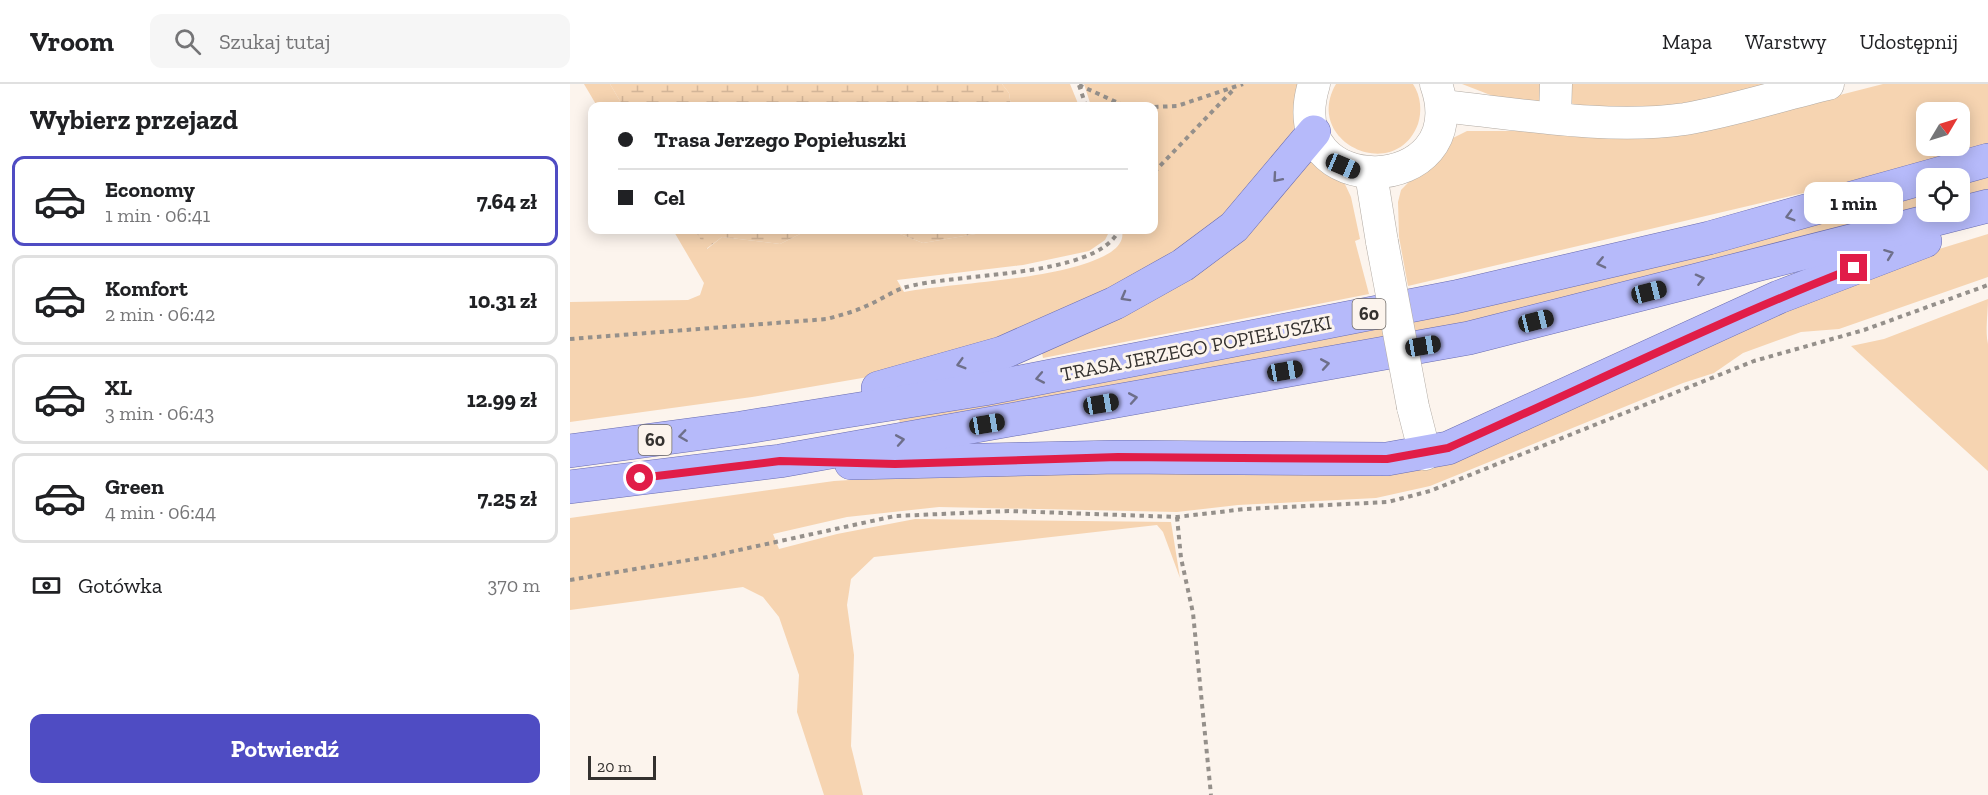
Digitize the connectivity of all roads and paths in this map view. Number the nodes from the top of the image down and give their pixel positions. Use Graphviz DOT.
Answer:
graph roads {
  1 [pos="1243,84"];
  2 [pos="1314,84"];
  3 [pos="1556,84"];
  4 [pos="1828,84"];
  5 [pos="1079,85"];
  6 [pos="1234,89"];
  7 [pos="1439,95"];
  8 [pos="1085,102"];
  9 [pos="1116,102"];
  10 [pos="1158,107"];
  11 [pos="1555,118"];
  12 [pos="1314,132"];
  13 [pos="1988,160"];
  14 [pos="1158,168"];
  15 [pos="1371,174"];
  16 [pos="1988,206"];
  17 [pos="1988,218"];
  18 [pos="1117,234"];
  19 [pos="1988,285"];
  20 [pos="570,339"];
  21 [pos="741,428"];
  22 [pos="570,451"];
  23 [pos="1425,454"];
  24 [pos="780,461"];
  25 [pos="570,487"];
  26 [pos="1177,517"];
  27 [pos="570,580"];
  28 [pos="1211,795"];
  1 -- 6 [label="path"];
  2 -- 12 [label="street"];
  3 -- 11 [label="street"];
  4 -- 11 [label="street"];
  5 -- 8 [label="path"];
  5 -- 9 [label="path"];
  6 -- 10 [label="path"];
  6 -- 14 [label="path"];
  7 -- 11 [label="street"];
  7 -- 15 [label="street"];
  12 -- 15 [label="street"];
  12 -- 21 [label="main road, one-way"];
  13 -- 21 [label="main road, TRASA JERZEGO POPIEŁUSZKI / 60, one-way"];
  15 -- 23 [label="street, bridge"];
  24 -- 16 [label="main road, TRASA JERZEGO POPIEŁUSZKI / 60, one-way"];
  23 -- 17 [label="main road, one-way"];
  18 -- 20 [label="path"];
  19 -- 26 [label="path"];
  21 -- 22 [label="main road, TRASA JERZEGO POPIEŁUSZKI / 60, one-way"];
  23 -- 24 [label="main road"];
  24 -- 25 [label="main road, TRASA JERZEGO POPIEŁUSZKI / 60"];
  26 -- 27 [label="path"];
  26 -- 28 [label="path"];
}
